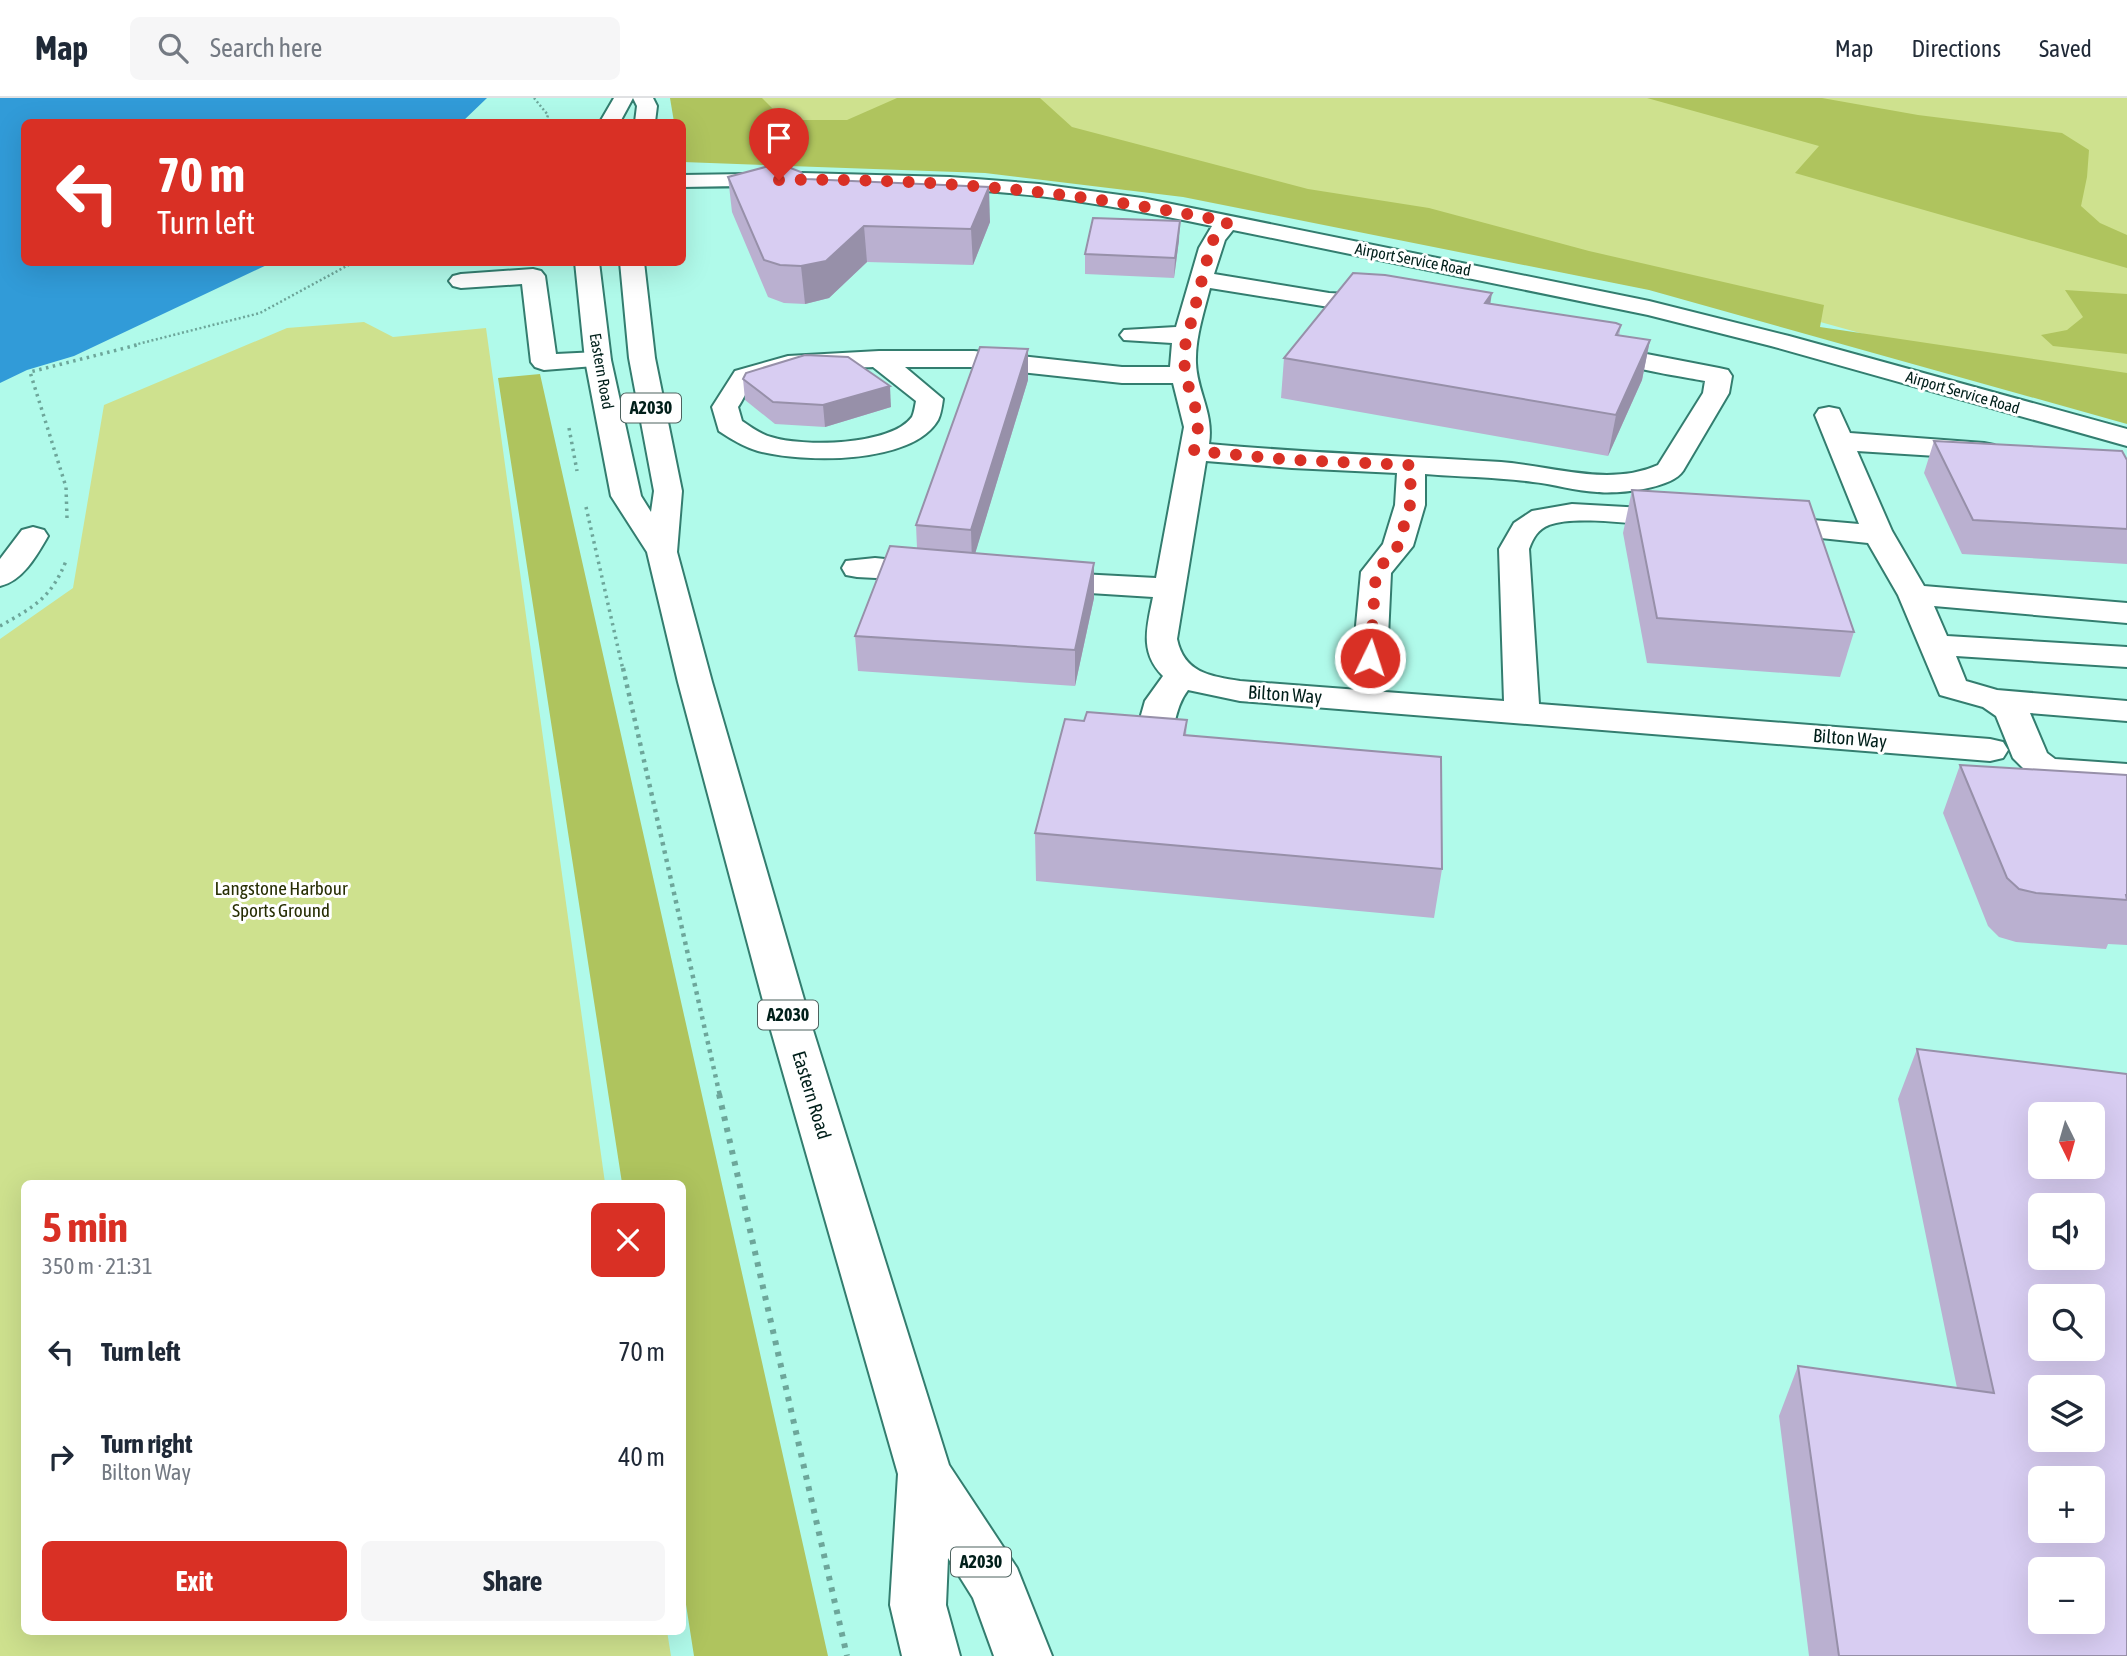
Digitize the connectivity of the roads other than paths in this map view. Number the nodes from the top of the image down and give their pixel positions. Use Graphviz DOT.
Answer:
graph roads {
  1 [pos="624,98"];
  2 [pos="643,98"];
  3 [pos="612,119"];
  4 [pos="645,119"];
  5 [pos="686,181"];
  6 [pos="1228,222"];
  7 [pos="587,266"];
  8 [pos="632,266"];
  9 [pos="1202,279"];
  10 [pos="461,281"];
  11 [pos="1407,307"];
  12 [pos="1133,335"];
  13 [pos="1188,335"];
  14 [pos="1574,338"];
  15 [pos="879,359"];
  16 [pos="598,360"];
  17 [pos="1185,375"];
  18 [pos="2127,438"];
  19 [pos="1194,451"];
  20 [pos="2013,456"];
  21 [pos="1411,465"];
  22 [pos="1878,535"];
  23 [pos="33,536"];
  24 [pos="662,552"];
  25 [pos="857,568"];
  26 [pos="959,575"];
  27 [pos="0,577"];
  28 [pos="1013,579"];
  29 [pos="1169,588"];
  30 [pos="1914,596"];
  31 [pos="2127,613"];
  32 [pos="1934,645"];
  33 [pos="2127,657"];
  34 [pos="1370,658"];
  35 [pos="1182,675"];
  36 [pos="1995,700"];
  37 [pos="2127,711"];
  38 [pos="1522,712"];
  39 [pos="1150,747"];
  40 [pos="1990,750"];
  41 [pos="2127,775"];
  42 [pos="925,1474"];
  43 [pos="931,1656"];
  44 [pos="1023,1656"];
  1 -- 3 [label="street"];
  2 -- 4 [label="street"];
  5 -- 6 [label="street, Airport Service Road"];
  6 -- 9 [label="street"];
  6 -- 18 [label="street, Airport Service Road"];
  7 -- 16 [label="street, Eastern Road / A2030"];
  8 -- 24 [label="street, Eastern Road / A2030"];
  9 -- 11 [label="street"];
  9 -- 13 [label="street"];
  10 -- 16 [label="street"];
  12 -- 13 [label="street"];
  13 -- 17 [label="street"];
  14 -- 21 [label="street"];
  15 -- 15 [label="street"];
  15 -- 17 [label="street"];
  16 -- 24 [label="street, Eastern Road / A2030"];
  17 -- 19 [label="street"];
  19 -- 21 [label="street"];
  19 -- 29 [label="street"];
  20 -- 22 [label="street"];
  21 -- 34 [label="street"];
  22 -- 30 [label="street"];
  22 -- 38 [label="street"];
  23 -- 27 [label="street"];
  24 -- 42 [label="street, Eastern Road / A2030"];
  25 -- 26 [label="street"];
  28 -- 29 [label="street"];
  29 -- 35 [label="street"];
  30 -- 31 [label="street"];
  30 -- 32 [label="street"];
  32 -- 33 [label="street"];
  32 -- 36 [label="street"];
  35 -- 38 [label="street, Bilton Way"];
  35 -- 39 [label="street"];
  36 -- 37 [label="street"];
  36 -- 41 [label="street"];
  38 -- 40 [label="street, Bilton Way"];
  42 -- 43 [label="street, Eastern Road / A2030"];
  42 -- 44 [label="street, Eastern Road / A2030"];
}
